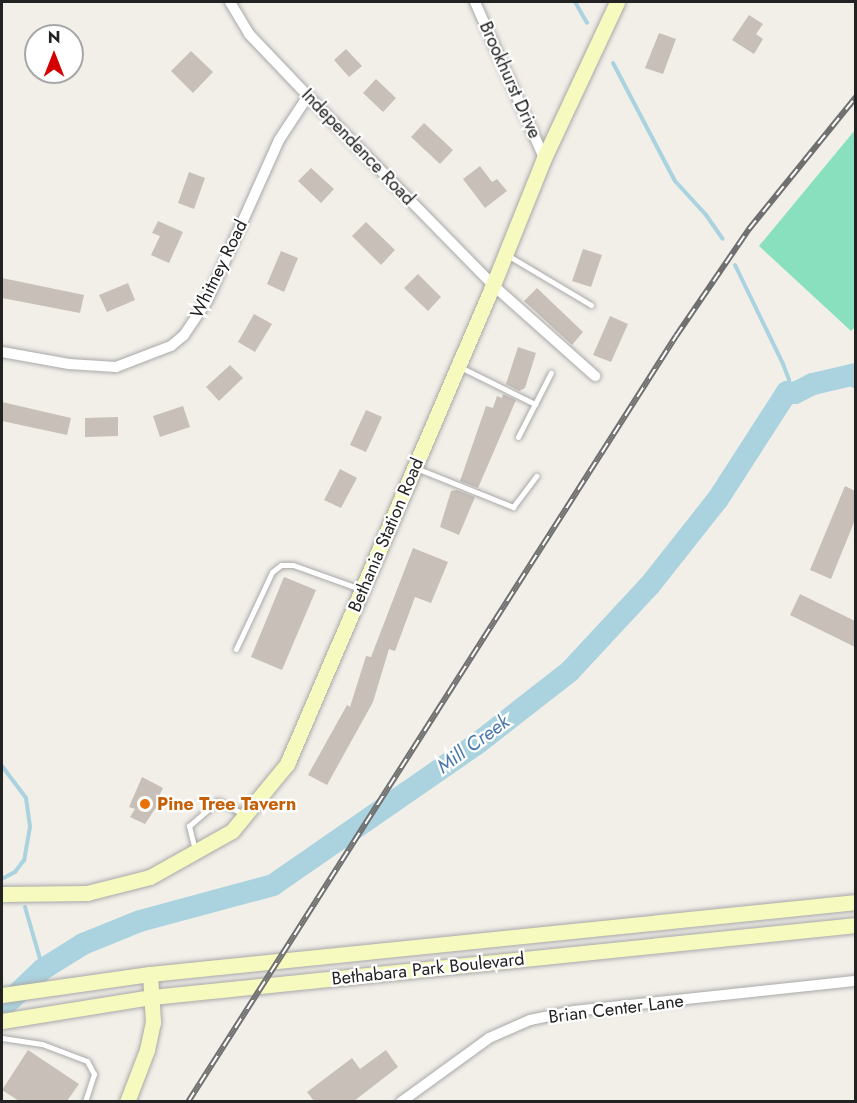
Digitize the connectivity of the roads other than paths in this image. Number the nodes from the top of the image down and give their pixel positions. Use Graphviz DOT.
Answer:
graph roads {
  1 [pos="230,2"];
  2 [pos="475,2"];
  3 [pos="617,2"];
  4 [pos="308,96"];
  5 [pos="544,158"];
  6 [pos="506,255"];
  7 [pos="493,285"];
  8 [pos="591,304"];
  9 [pos="2,352"];
  10 [pos="459,366"];
  11 [pos="551,373"];
  12 [pos="595,376"];
  13 [pos="535,404"];
  14 [pos="518,437"];
  15 [pos="415,467"];
  16 [pos="536,476"];
  17 [pos="362,589"];
  18 [pos="236,649"];
  19 [pos="246,814"];
  20 [pos="195,852"];
  21 [pos="2,894"];
  22 [pos="855,902"];
  23 [pos="855,925"];
  24 [pos="150,974"];
  25 [pos="855,981"];
  26 [pos="2,995"];
  27 [pos="152,997"];
  28 [pos="2,1021"];
  29 [pos="2,1038"];
  30 [pos="85,1101"];
  31 [pos="128,1101"];
  32 [pos="401,1101"];
  1 -- 4 [label="street, Independence Road"];
  2 -- 5 [label="street, Brookhurst Drive"];
  3 -- 5 [label="street, Bethania Station Road"];
  4 -- 7 [label="street, Independence Road"];
  4 -- 9 [label="street, Whitney Road"];
  5 -- 6 [label="street, Bethania Station Road"];
  6 -- 7 [label="street, Bethania Station Road"];
  6 -- 8 [label="lane"];
  7 -- 10 [label="street, Bethania Station Road"];
  7 -- 12 [label="street, Independence Road"];
  10 -- 13 [label="lane"];
  10 -- 15 [label="street, Bethania Station Road"];
  11 -- 13 [label="lane"];
  13 -- 14 [label="lane"];
  15 -- 16 [label="lane"];
  15 -- 17 [label="street, Bethania Station Road"];
  17 -- 18 [label="lane"];
  17 -- 19 [label="street, Bethania Station Road"];
  19 -- 20 [label="street, Bethania Station Road"];
  19 -- 20 [label="lane"];
  20 -- 21 [label="street, Bethania Station Road"];
  22 -- 24 [label="street, Bethabara Park Boulevard"];
  23 -- 27 [label="street, Bethabara Park Boulevard"];
  24 -- 26 [label="street, Bethabara Park Boulevard"];
  24 -- 27 [label="street"];
  25 -- 32 [label="street, Brian Center Lane"];
  27 -- 28 [label="street, Bethabara Park Boulevard"];
  27 -- 31 [label="street"];
  29 -- 30 [label="lane"];
}
